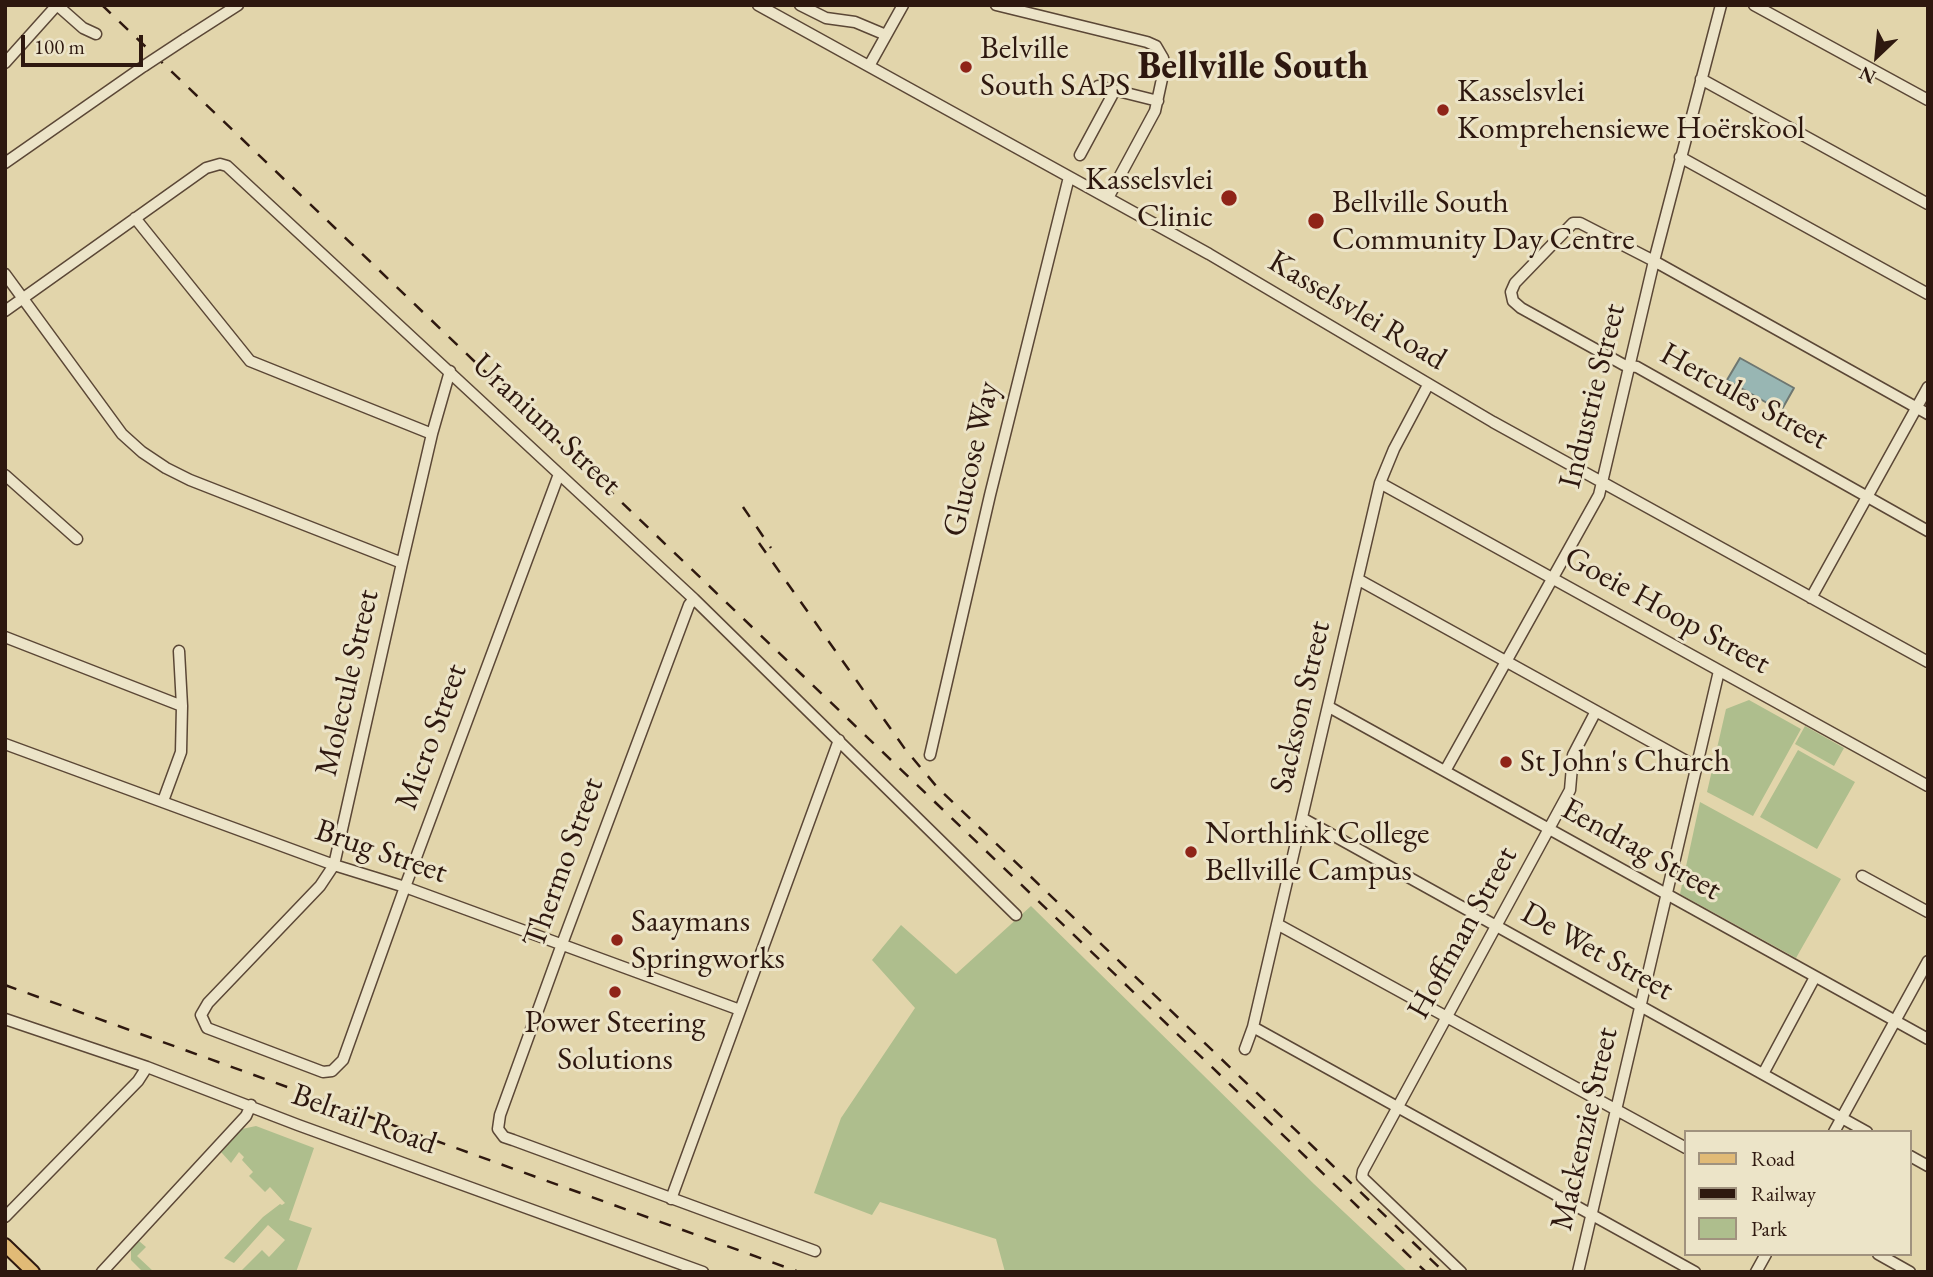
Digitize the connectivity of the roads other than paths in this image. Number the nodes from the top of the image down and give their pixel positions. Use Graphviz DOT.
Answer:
graph roads {
  1 [pos="57,5"];
  2 [pos="238,5"];
  3 [pos="758,5"];
  4 [pos="800,5"];
  5 [pos="902,5"];
  6 [pos="996,5"];
  7 [pos="1721,5"];
  8 [pos="1755,5"];
  9 [pos="96,34"];
  10 [pos="886,35"];
  11 [pos="5,63"];
  12 [pos="869,66"];
  13 [pos="1701,79"];
  14 [pos="1098,86"];
  15 [pos="1115,90"];
  16 [pos="1928,100"];
  17 [pos="1158,101"];
  18 [pos="1080,155"];
  19 [pos="1680,157"];
  20 [pos="5,163"];
  21 [pos="1069,177"];
  22 [pos="1108,198"];
  23 [pos="1928,204"];
  24 [pos="135,218"];
  25 [pos="1654,261"];
  26 [pos="5,274"];
  27 [pos="1928,295"];
  28 [pos="23,299"];
  29 [pos="5,311"];
  30 [pos="1630,365"];
  31 [pos="450,372"];
  32 [pos="1428,386"];
  33 [pos="1928,387"];
  34 [pos="1916,407"];
  35 [pos="1928,414"];
  36 [pos="432,435"];
  37 [pos="559,474"];
  38 [pos="5,475"];
  39 [pos="1380,482"];
  40 [pos="1603,482"];
  41 [pos="1867,497"];
  42 [pos="1928,531"];
  43 [pos="77,540"];
  44 [pos="402,564"];
  45 [pos="1553,579"];
  46 [pos="1359,580"];
  47 [pos="1811,598"];
  48 [pos="694,599"];
  49 [pos="5,637"];
  50 [pos="179,651"];
  51 [pos="1506,662"];
  52 [pos="1928,662"];
  53 [pos="1719,671"];
  54 [pos="182,706"];
  55 [pos="1329,707"];
  56 [pos="1596,711"];
  57 [pos="839,740"];
  58 [pos="5,744"];
  59 [pos="930,755"];
  60 [pos="1697,767"];
  61 [pos="1445,771"];
  62 [pos="1928,786"];
  63 [pos="163,801"];
  64 [pos="1302,818"];
  65 [pos="1548,829"];
  66 [pos="334,865"];
  67 [pos="1862,876"];
  68 [pos="405,887"];
  69 [pos="1667,895"];
  70 [pos="1928,912"];
  71 [pos="1016,915"];
  72 [pos="1277,924"];
  73 [pos="1496,926"];
  74 [pos="562,944"];
  75 [pos="1928,961"];
  76 [pos="1815,977"];
  77 [pos="1640,1007"];
  78 [pos="740,1010"];
  79 [pos="1448,1017"];
  80 [pos="5,1019"];
  81 [pos="1895,1021"];
  82 [pos="1253,1027"];
  83 [pos="1928,1039"];
  84 [pos="1245,1049"];
  85 [pos="343,1060"];
  86 [pos="147,1067"];
  87 [pos="1763,1074"];
  88 [pos="251,1105"];
  89 [pos="1396,1108"];
  90 [pos="1618,1110"];
  91 [pos="1842,1118"];
  92 [pos="1835,1130"];
  93 [pos="1863,1130"];
  94 [pos="1685,1147"];
  95 [pos="1912,1157"];
  96 [pos="1928,1166"];
  97 [pos="671,1199"];
  98 [pos="1592,1215"];
  99 [pos="5,1217"];
  100 [pos="5,1245"];
  101 [pos="815,1251"];
  102 [pos="1765,1256"];
  103 [pos="1882,1256"];
  104 [pos="33,1272"];
  105 [pos="102,1272"];
  106 [pos="703,1272"];
  107 [pos="1461,1272"];
  108 [pos="1578,1272"];
  109 [pos="1695,1272"];
  110 [pos="1756,1272"];
  111 [pos="1910,1272"];
  1 -- 9 [label="street"];
  1 -- 11 [label="street"];
  2 -- 20 [label="street, bridge"];
  3 -- 12 [label="street, Kasselsvlei Road"];
  4 -- 10 [label="street"];
  5 -- 10 [label="street"];
  6 -- 17 [label="street"];
  7 -- 13 [label="street, Industrie Street"];
  8 -- 16 [label="street"];
  10 -- 12 [label="street"];
  12 -- 21 [label="street, Kasselsvlei Road"];
  13 -- 19 [label="street, Industrie Street"];
  13 -- 23 [label="street"];
  14 -- 15 [label="street"];
  15 -- 17 [label="street"];
  15 -- 18 [label="street"];
  17 -- 22 [label="street"];
  19 -- 25 [label="street, Industrie Street"];
  19 -- 27 [label="street"];
  21 -- 22 [label="street, Kasselsvlei Road"];
  21 -- 59 [label="street, Glucose Way"];
  22 -- 32 [label="street, Kasselsvlei Road"];
  24 -- 28 [label="street, Uranium Street"];
  24 -- 31 [label="street, Uranium Street"];
  24 -- 36 [label="street"];
  25 -- 30 [label="street, Industrie Street"];
  25 -- 30 [label="street, Hercules Street"];
  25 -- 34 [label="street"];
  26 -- 28 [label="street"];
  28 -- 29 [label="street, Uranium Street"];
  28 -- 44 [label="street"];
  30 -- 40 [label="street, Industrie Street"];
  30 -- 41 [label="street, Hercules Street"];
  31 -- 36 [label="street, Molecule Street"];
  31 -- 37 [label="street, Uranium Street"];
  32 -- 39 [label="street, Sackson Street"];
  32 -- 40 [label="street, Kasselsvlei Road"];
  33 -- 34 [label="street"];
  34 -- 35 [label="street"];
  34 -- 41 [label="street"];
  36 -- 44 [label="street, Molecule Street"];
  37 -- 48 [label="street, Uranium Street"];
  37 -- 68 [label="street, Micro Street"];
  38 -- 43 [label="street"];
  39 -- 45 [label="street, Goeie Hoop Street"];
  39 -- 46 [label="street, Sackson Street"];
  40 -- 45 [label="street, Industrie Street"];
  40 -- 47 [label="street, Kasselsvlei Road"];
  41 -- 42 [label="street, Hercules Street"];
  41 -- 47 [label="street"];
  44 -- 66 [label="street, Molecule Street"];
  45 -- 51 [label="street, Industrie Street"];
  45 -- 53 [label="street, Goeie Hoop Street"];
  46 -- 51 [label="street"];
  46 -- 55 [label="street, Sackson Street"];
  47 -- 52 [label="street, Kasselsvlei Road"];
  48 -- 57 [label="street, Uranium Street"];
  48 -- 74 [label="street, Thermo Street"];
  49 -- 54 [label="street"];
  50 -- 54 [label="street"];
  51 -- 56 [label="street"];
  51 -- 61 [label="street, Industrie Street"];
  53 -- 60 [label="street, Mackenzie Street"];
  53 -- 62 [label="street, Goeie Hoop Street"];
  54 -- 63 [label="street"];
  55 -- 61 [label="street, Eendrag Street"];
  55 -- 64 [label="street, Sackson Street"];
  56 -- 60 [label="street"];
  56 -- 65 [label="street, Hoffman Street"];
  57 -- 71 [label="street, Uranium Street"];
  57 -- 78 [label="street"];
  58 -- 63 [label="street, Brug Street"];
  60 -- 69 [label="street, Mackenzie Street"];
  61 -- 65 [label="street, Eendrag Street"];
  63 -- 66 [label="street, Brug Street"];
  64 -- 72 [label="street, Sackson Street"];
  64 -- 73 [label="street, De Wet Street"];
  65 -- 69 [label="street, Eendrag Street"];
  65 -- 73 [label="street, Hoffman Street"];
  66 -- 68 [label="street, Brug Street"];
  66 -- 85 [label="street, Molecule Street"];
  67 -- 70 [label="street"];
  68 -- 74 [label="street, Brug Street"];
  68 -- 85 [label="street, Micro Street"];
  69 -- 76 [label="street, Eendrag Street"];
  69 -- 77 [label="street, Mackenzie Street"];
  72 -- 79 [label="street"];
  72 -- 82 [label="street, Sackson Street"];
  73 -- 77 [label="street, De Wet Street"];
  73 -- 79 [label="street, Hoffman Street"];
  74 -- 78 [label="street, Brug Street"];
  74 -- 97 [label="street, Thermo Street"];
  75 -- 81 [label="street"];
  76 -- 81 [label="street, Eendrag Street"];
  76 -- 87 [label="street"];
  77 -- 87 [label="street, De Wet Street"];
  77 -- 90 [label="street, Mackenzie Street"];
  78 -- 97 [label="street"];
  79 -- 89 [label="street, Hoffman Street"];
  79 -- 90 [label="street"];
  80 -- 86 [label="street, Belrail Road"];
  81 -- 83 [label="street, Eendrag Street"];
  81 -- 91 [label="street"];
  82 -- 84 [label="street, Sackson Street"];
  82 -- 89 [label="street"];
  86 -- 88 [label="street, Belrail Road"];
  86 -- 99 [label="street"];
  87 -- 91 [label="street, De Wet Street"];
  88 -- 105 [label="street"];
  88 -- 106 [label="street, Belrail Road"];
  89 -- 98 [label="street"];
  89 -- 107 [label="street, Hoffman Street"];
  90 -- 94 [label="street"];
  90 -- 98 [label="street, Mackenzie Street"];
  91 -- 92 [label="street"];
  91 -- 93 [label="street, De Wet Street"];
  95 -- 96 [label="street"];
  97 -- 101 [label="street"];
  98 -- 108 [label="street, Mackenzie Street"];
  98 -- 109 [label="street"];
  100 -- 104 [label="main road"];
  102 -- 110 [label="street"];
  103 -- 111 [label="street"];
}
